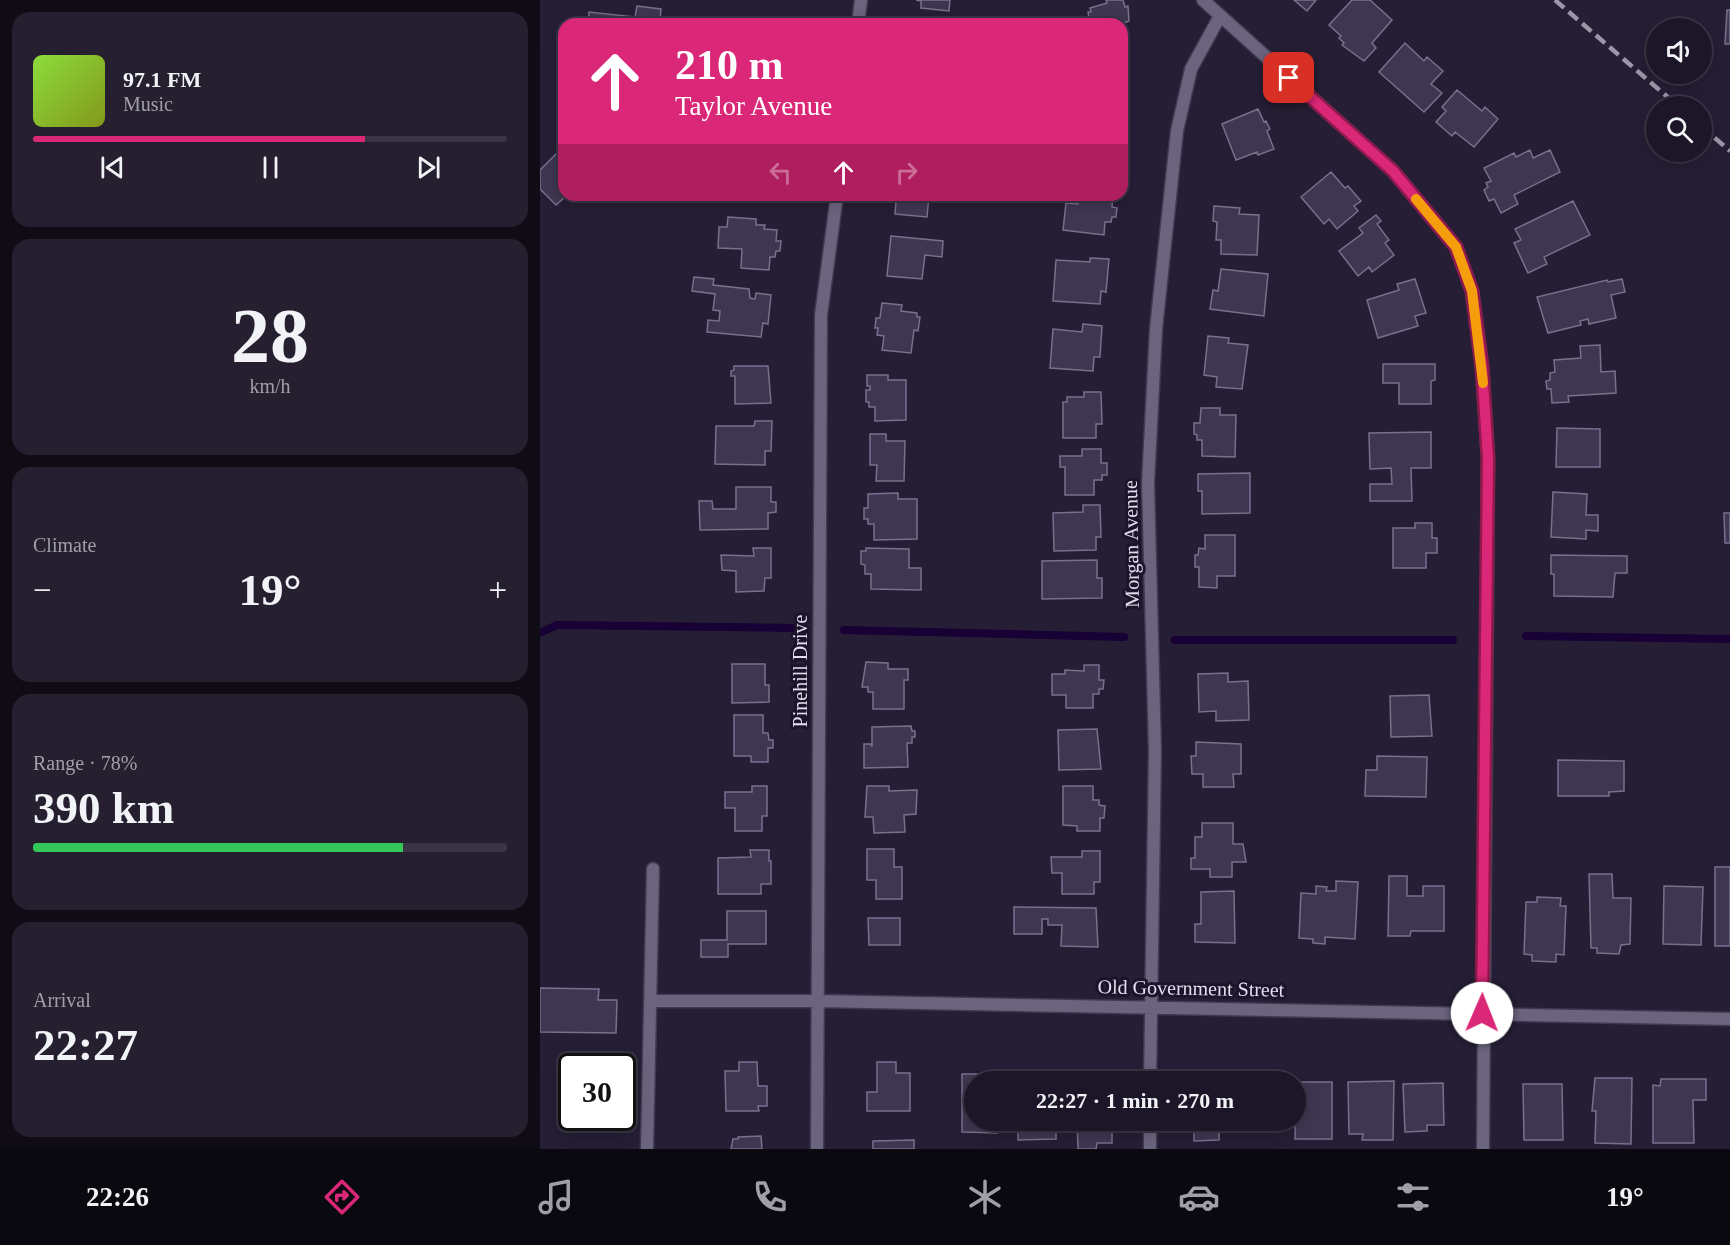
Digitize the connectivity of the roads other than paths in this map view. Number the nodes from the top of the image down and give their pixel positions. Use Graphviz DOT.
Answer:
graph roads {
  1 [pos="861,0"];
  2 [pos="1203,0"];
  3 [pos="1220,16"];
  4 [pos="859,18"];
  5 [pos="836,201"];
  6 [pos="653,869"];
  7 [pos="650,1001"];
  8 [pos="818,1001"];
  9 [pos="1151,1007"];
  10 [pos="1482,1013"];
  11 [pos="1730,1019"];
  12 [pos="1150,1071"];
  13 [pos="1150,1131"];
  14 [pos="647,1149"];
  15 [pos="817,1149"];
  16 [pos="1150,1149"];
  17 [pos="1483,1149"];
  1 -- 4 [label="street"];
  2 -- 3 [label="street"];
  3 -- 9 [label="street, Morgan Avenue"];
  3 -- 10 [label="street"];
  5 -- 8 [label="street, Pinehill Drive"];
  6 -- 7 [label="street"];
  7 -- 8 [label="street, Old Government Street"];
  7 -- 14 [label="street"];
  8 -- 9 [label="street, Old Government Street"];
  8 -- 15 [label="street, Pinehill Drive"];
  9 -- 10 [label="street, Old Government Street"];
  9 -- 12 [label="street, Morgan Avenue"];
  10 -- 11 [label="street, Old Government Street"];
  10 -- 17 [label="street"];
  13 -- 16 [label="street"];
}
